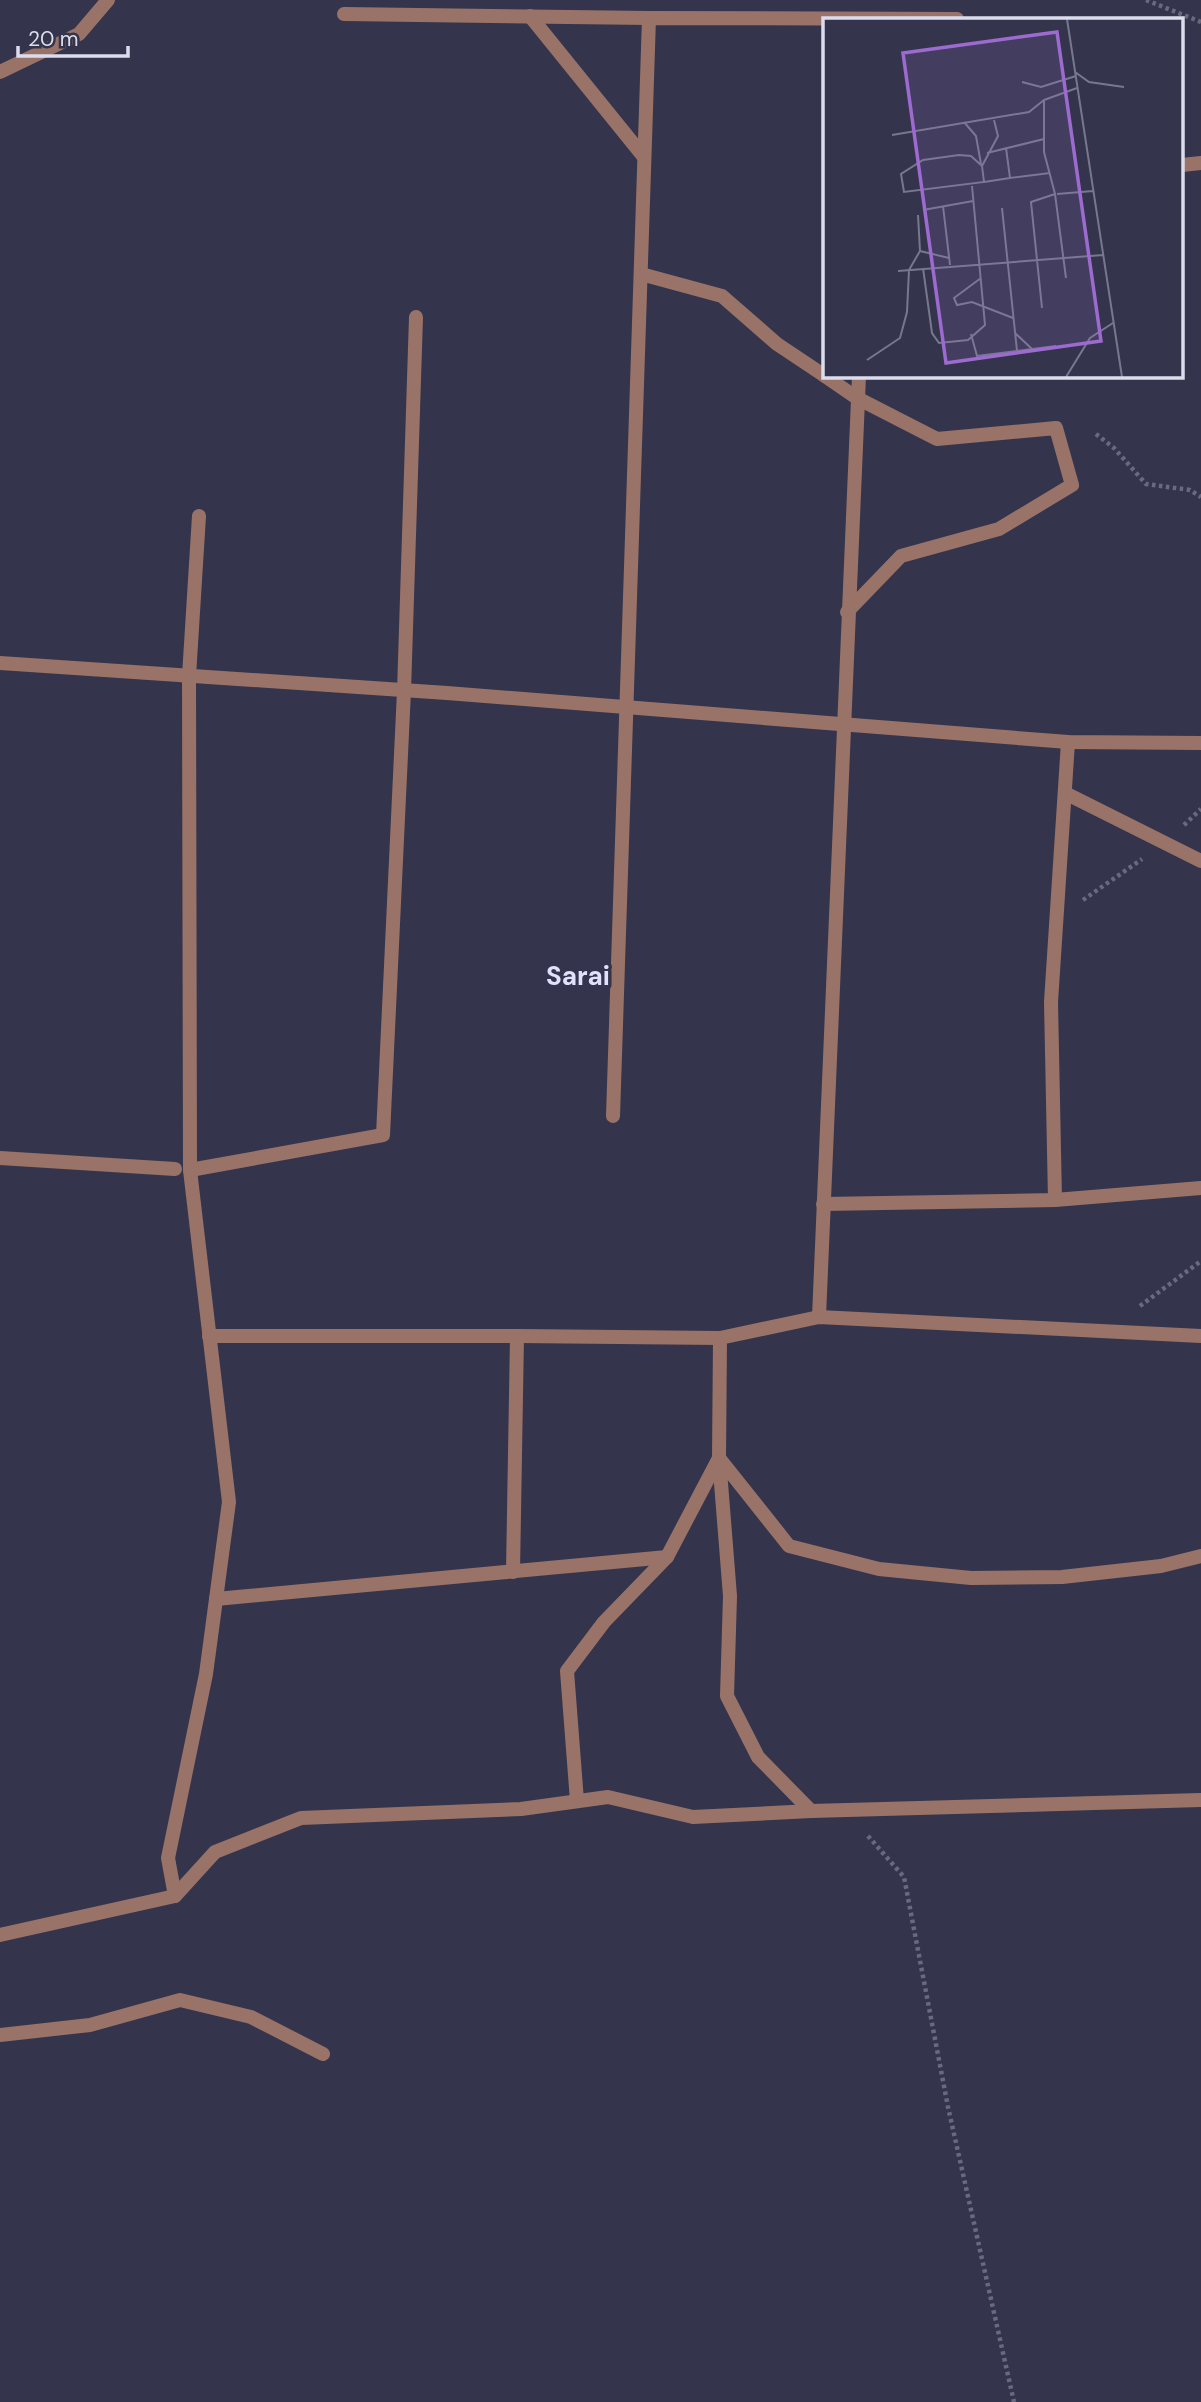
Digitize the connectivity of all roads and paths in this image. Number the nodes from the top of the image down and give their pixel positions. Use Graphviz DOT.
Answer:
graph roads {
  1 [pos="108,0"];
  2 [pos="1146,0"];
  3 [pos="344,14"];
  4 [pos="530,16"];
  5 [pos="649,18"];
  6 [pos="823,19"];
  7 [pos="1201,22"];
  8 [pos="0,72"];
  9 [pos="644,158"];
  10 [pos="641,274"];
  11 [pos="416,317"];
  12 [pos="823,375"];
  13 [pos="828,378"];
  14 [pos="859,378"];
  15 [pos="858,398"];
  16 [pos="1096,434"];
  17 [pos="1201,497"];
  18 [pos="199,516"];
  19 [pos="847,612"];
  20 [pos="0,663"];
  21 [pos="189,676"];
  22 [pos="404,691"];
  23 [pos="627,708"];
  24 [pos="842,724"];
  25 [pos="1068,742"];
  26 [pos="1201,743"];
  27 [pos="1065,793"];
  28 [pos="1201,808"];
  29 [pos="1165,843"];
  30 [pos="1201,861"];
  31 [pos="1056,919"];
  32 [pos="613,1116"];
  33 [pos="0,1158"];
  34 [pos="182,1169"];
  35 [pos="1201,1188"];
  36 [pos="1055,1200"];
  37 [pos="823,1204"];
  38 [pos="1201,1261"];
  39 [pos="818,1317"];
  40 [pos="1106,1331"];
  41 [pos="209,1336"];
  42 [pos="517,1336"];
  43 [pos="1201,1336"];
  44 [pos="720,1338"];
  45 [pos="719,1458"];
  46 [pos="1201,1556"];
  47 [pos="667,1557"];
  48 [pos="513,1572"];
  49 [pos="216,1599"];
  50 [pos="1201,1800"];
  51 [pos="577,1801"];
  52 [pos="844,1810"];
  53 [pos="811,1811"];
  54 [pos="175,1896"];
  55 [pos="0,1935"];
  56 [pos="0,2035"];
  57 [pos="323,2054"];
  58 [pos="1014,2402"];
  1 -- 8 [label="street"];
  2 -- 7 [label="path"];
  3 -- 4 [label="street"];
  4 -- 5 [label="street"];
  4 -- 9 [label="street"];
  5 -- 6 [label="street"];
  5 -- 9 [label="street"];
  9 -- 10 [label="street"];
  10 -- 12 [label="street"];
  10 -- 23 [label="street"];
  11 -- 22 [label="street"];
  13 -- 15 [label="street"];
  14 -- 15 [label="street"];
  15 -- 19 [label="street"];
  15 -- 19 [label="street"];
  16 -- 17 [label="path"];
  18 -- 21 [label="street"];
  19 -- 24 [label="street"];
  20 -- 21 [label="street"];
  21 -- 22 [label="street"];
  21 -- 34 [label="street"];
  22 -- 23 [label="street"];
  22 -- 34 [label="street"];
  23 -- 24 [label="street"];
  23 -- 32 [label="street"];
  24 -- 25 [label="street"];
  24 -- 37 [label="street"];
  25 -- 26 [label="street"];
  25 -- 27 [label="street"];
  27 -- 29 [label="street"];
  27 -- 31 [label="street"];
  28 -- 29 [label="path"];
  29 -- 30 [label="street"];
  29 -- 31 [label="path"];
  31 -- 36 [label="street"];
  33 -- 34 [label="street"];
  34 -- 41 [label="street"];
  35 -- 36 [label="street"];
  36 -- 37 [label="street"];
  37 -- 39 [label="street"];
  38 -- 40 [label="path"];
  39 -- 40 [label="street"];
  39 -- 44 [label="street"];
  40 -- 43 [label="street"];
  41 -- 42 [label="street"];
  41 -- 49 [label="street"];
  42 -- 44 [label="street"];
  42 -- 48 [label="street"];
  44 -- 45 [label="street"];
  45 -- 46 [label="street"];
  45 -- 47 [label="street"];
  45 -- 53 [label="street"];
  47 -- 48 [label="street"];
  47 -- 51 [label="street"];
  48 -- 49 [label="street"];
  49 -- 54 [label="street"];
  50 -- 52 [label="street"];
  51 -- 53 [label="street"];
  51 -- 54 [label="street"];
  52 -- 53 [label="street"];
  52 -- 58 [label="path"];
  54 -- 55 [label="street"];
  56 -- 57 [label="street"];
}
